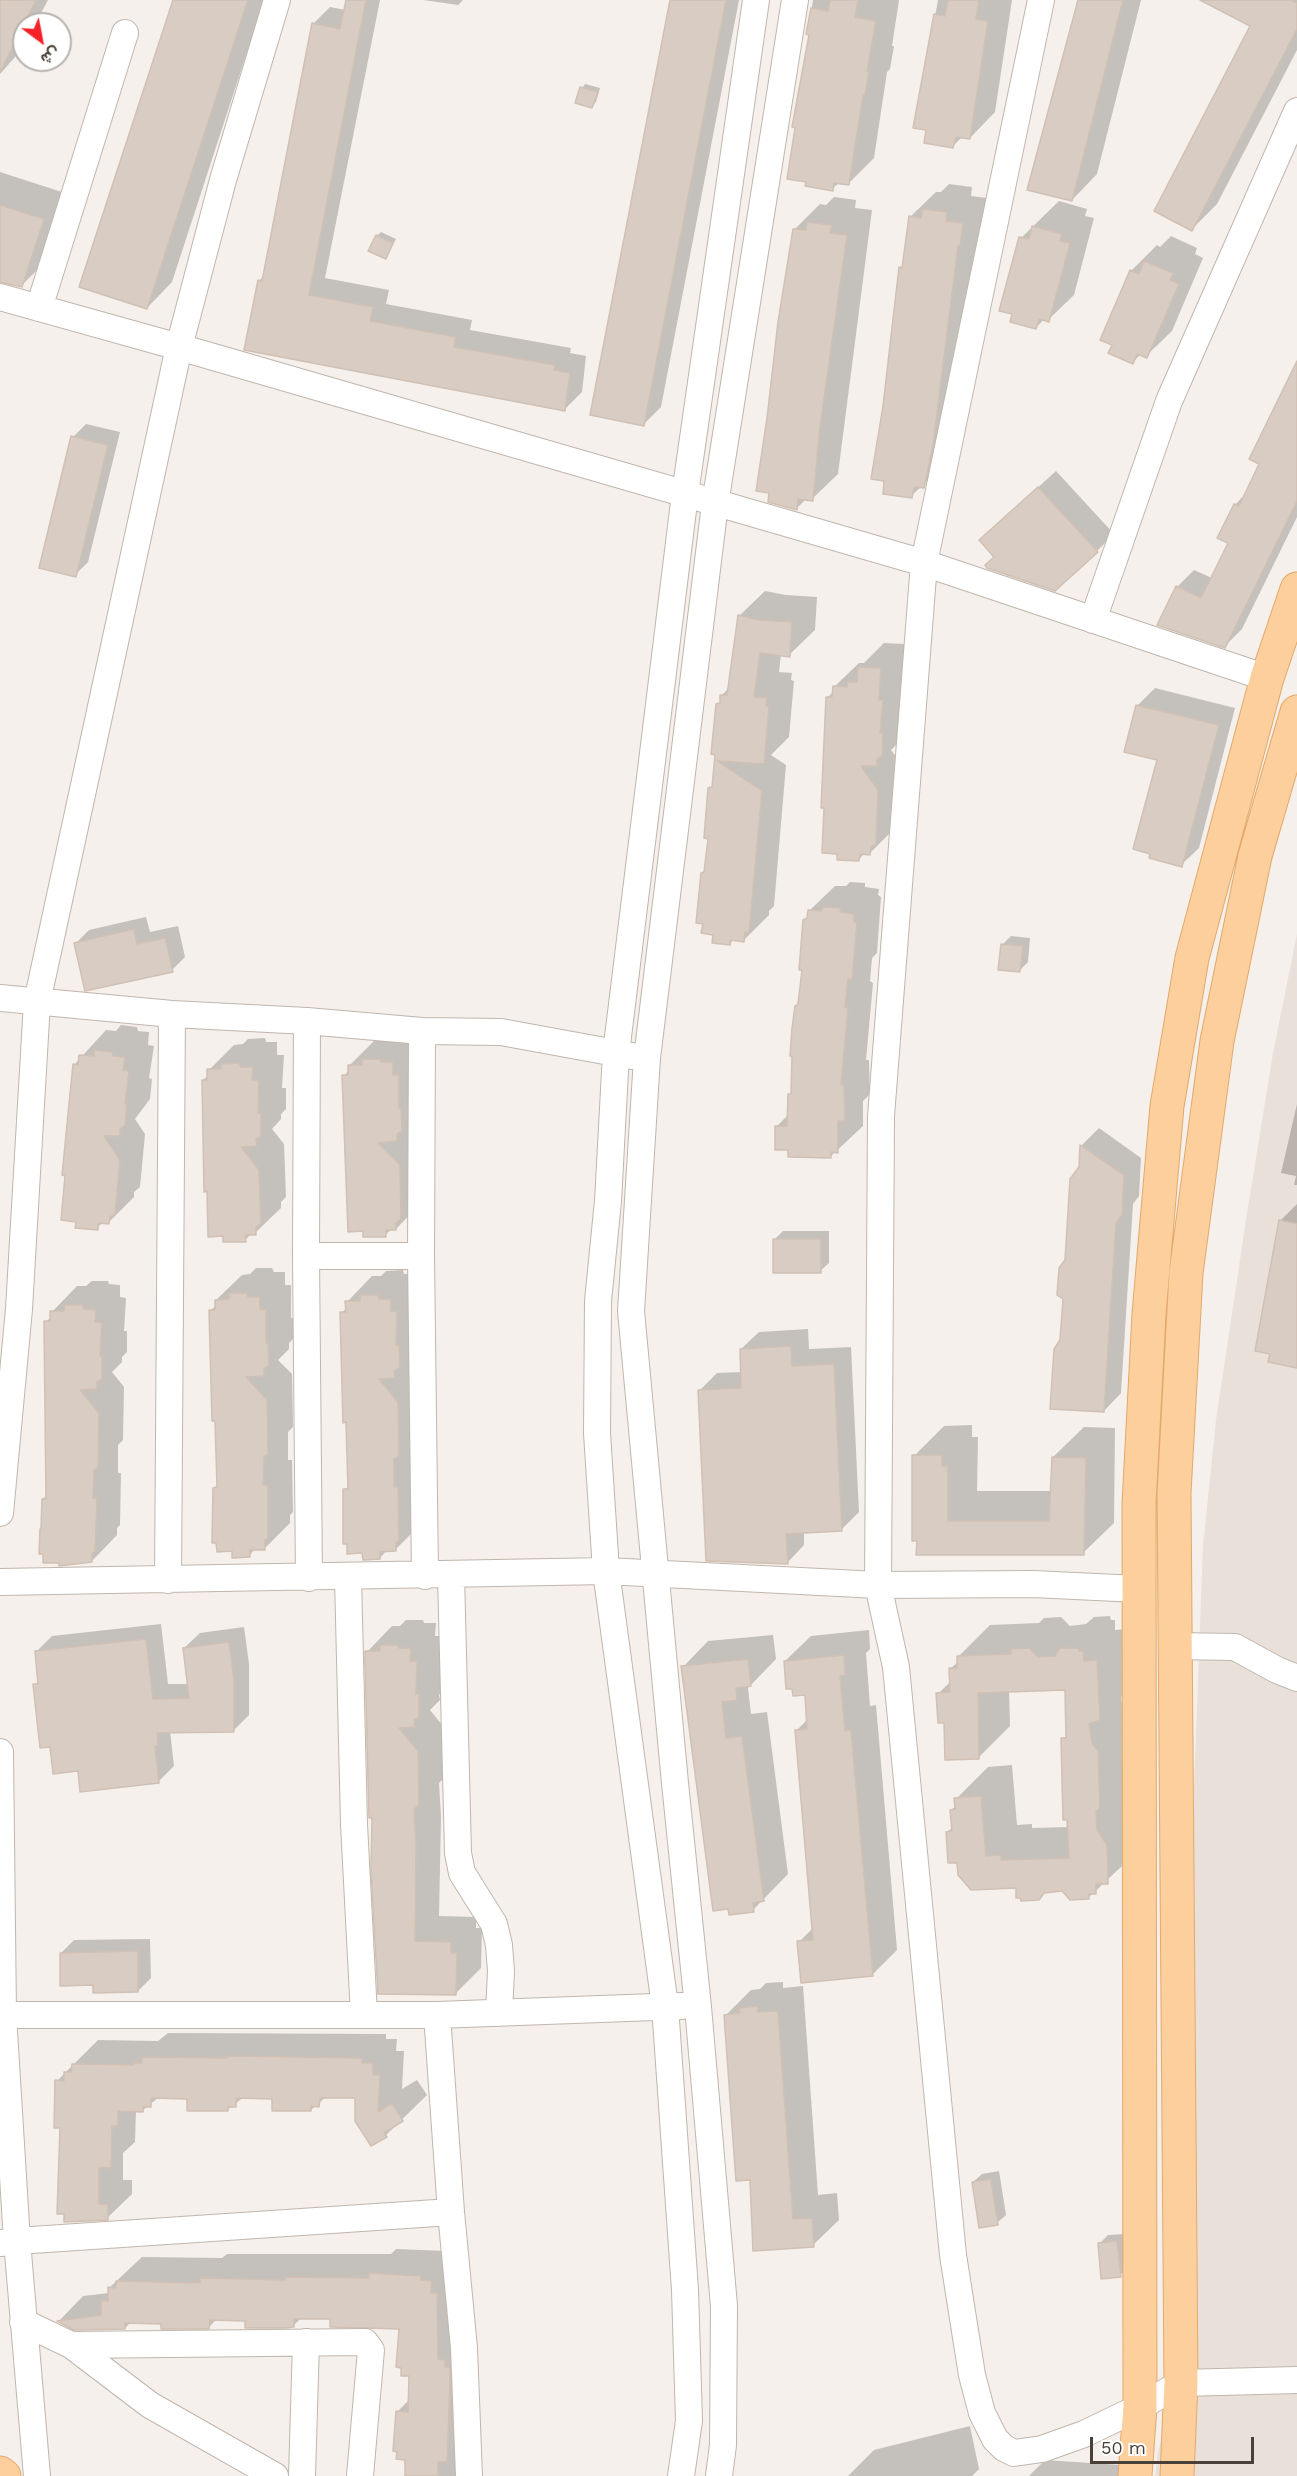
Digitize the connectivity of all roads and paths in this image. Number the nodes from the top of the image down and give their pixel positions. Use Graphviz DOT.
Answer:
graph roads {
  1 [pos="278,0"];
  2 [pos="756,0"];
  3 [pos="795,0"];
  4 [pos="1041,0"];
  5 [pos="125,33"];
  6 [pos="1297,111"];
  7 [pos="0,297"];
  8 [pos="39,308"];
  9 [pos="179,347"];
  10 [pos="685,494"];
  11 [pos="715,504"];
  12 [pos="924,563"];
  13 [pos="1297,589"];
  14 [pos="1093,620"];
  15 [pos="1267,678"];
  16 [pos="1297,712"];
  17 [pos="0,998"];
  18 [pos="37,1002"];
  19 [pos="172,1014"];
  20 [pos="307,1021"];
  21 [pos="422,1031"];
  22 [pos="616,1053"];
  23 [pos="647,1058"];
  24 [pos="306,1256"];
  25 [pos="421,1256"];
  26 [pos="9,1309"];
  27 [pos="1149,1314"];
  28 [pos="1184,1316"];
  29 [pos="0,1513"];
  30 [pos="606,1571"];
  31 [pos="656,1572"];
  32 [pos="451,1575"];
  33 [pos="424,1576"];
  34 [pos="348,1577"];
  35 [pos="309,1578"];
  36 [pos="168,1580"];
  37 [pos="0,1582"];
  38 [pos="878,1585"];
  39 [pos="1138,1589"];
  40 [pos="1174,1646"];
  41 [pos="1297,1678"];
  42 [pos="0,1752"];
  43 [pos="0,1894"];
  44 [pos="665,2006"];
  45 [pos="698,2007"];
  46 [pos="499,2013"];
  47 [pos="3,2015"];
  48 [pos="364,2015"];
  49 [pos="437,2015"];
  50 [pos="451,2212"];
  51 [pos="8,2242"];
  52 [pos="23,2322"];
  53 [pos="306,2342"];
  54 [pos="71,2345"];
  55 [pos="1297,2380"];
  56 [pos="1181,2384"];
  57 [pos="1140,2407"];
  58 [pos="0,2473"];
  59 [pos="4,2476"];
  60 [pos="37,2476"];
  61 [pos="275,2476"];
  62 [pos="302,2476"];
  63 [pos="360,2476"];
  64 [pos="469,2476"];
  65 [pos="681,2476"];
  66 [pos="719,2476"];
  67 [pos="1135,2476"];
  68 [pos="1177,2476"];
  1 -- 9 [label="street"];
  2 -- 10 [label="street"];
  3 -- 11 [label="street"];
  4 -- 12 [label="street"];
  5 -- 8 [label="street"];
  6 -- 14 [label="street"];
  7 -- 8 [label="street"];
  8 -- 9 [label="street"];
  9 -- 10 [label="street"];
  9 -- 18 [label="street"];
  10 -- 11 [label="street"];
  10 -- 22 [label="street"];
  11 -- 12 [label="street"];
  11 -- 23 [label="street"];
  12 -- 14 [label="street"];
  12 -- 38 [label="street"];
  13 -- 15 [label="main road"];
  14 -- 15 [label="street"];
  15 -- 27 [label="main road"];
  16 -- 28 [label="main road"];
  17 -- 18 [label="street"];
  18 -- 19 [label="street"];
  18 -- 26 [label="street"];
  19 -- 20 [label="street"];
  19 -- 36 [label="street"];
  20 -- 21 [label="street"];
  20 -- 24 [label="street"];
  21 -- 22 [label="street"];
  21 -- 25 [label="street"];
  22 -- 23 [label="street"];
  22 -- 30 [label="street"];
  23 -- 31 [label="street"];
  24 -- 25 [label="street"];
  24 -- 35 [label="street"];
  25 -- 33 [label="street"];
  26 -- 29 [label="street"];
  27 -- 28 [label="main road"];
  27 -- 39 [label="main road"];
  28 -- 40 [label="main road"];
  30 -- 31 [label="street"];
  30 -- 32 [label="street"];
  30 -- 44 [label="street"];
  31 -- 38 [label="street"];
  31 -- 45 [label="street"];
  32 -- 33 [label="street"];
  32 -- 46 [label="street"];
  33 -- 34 [label="street"];
  34 -- 35 [label="street"];
  34 -- 48 [label="street"];
  35 -- 36 [label="street"];
  36 -- 37 [label="street"];
  38 -- 39 [label="street"];
  38 -- 57 [label="street"];
  39 -- 57 [label="main road"];
  40 -- 41 [label="street"];
  40 -- 56 [label="main road"];
  42 -- 43 [label="street"];
  43 -- 47 [label="street"];
  44 -- 45 [label="street"];
  44 -- 46 [label="street"];
  44 -- 65 [label="street"];
  45 -- 66 [label="street"];
  46 -- 49 [label="street"];
  47 -- 48 [label="street"];
  47 -- 51 [label="street"];
  48 -- 49 [label="street"];
  49 -- 50 [label="street"];
  50 -- 51 [label="street"];
  50 -- 64 [label="street"];
  51 -- 52 [label="street"];
  52 -- 54 [label="street"];
  52 -- 60 [label="street"];
  53 -- 54 [label="street"];
  53 -- 62 [label="street"];
  53 -- 63 [label="street"];
  54 -- 61 [label="street"];
  55 -- 56 [label="street"];
  56 -- 57 [label="street"];
  56 -- 68 [label="main road"];
  57 -- 67 [label="main road"];
  58 -- 59 [label="main road"];
}
